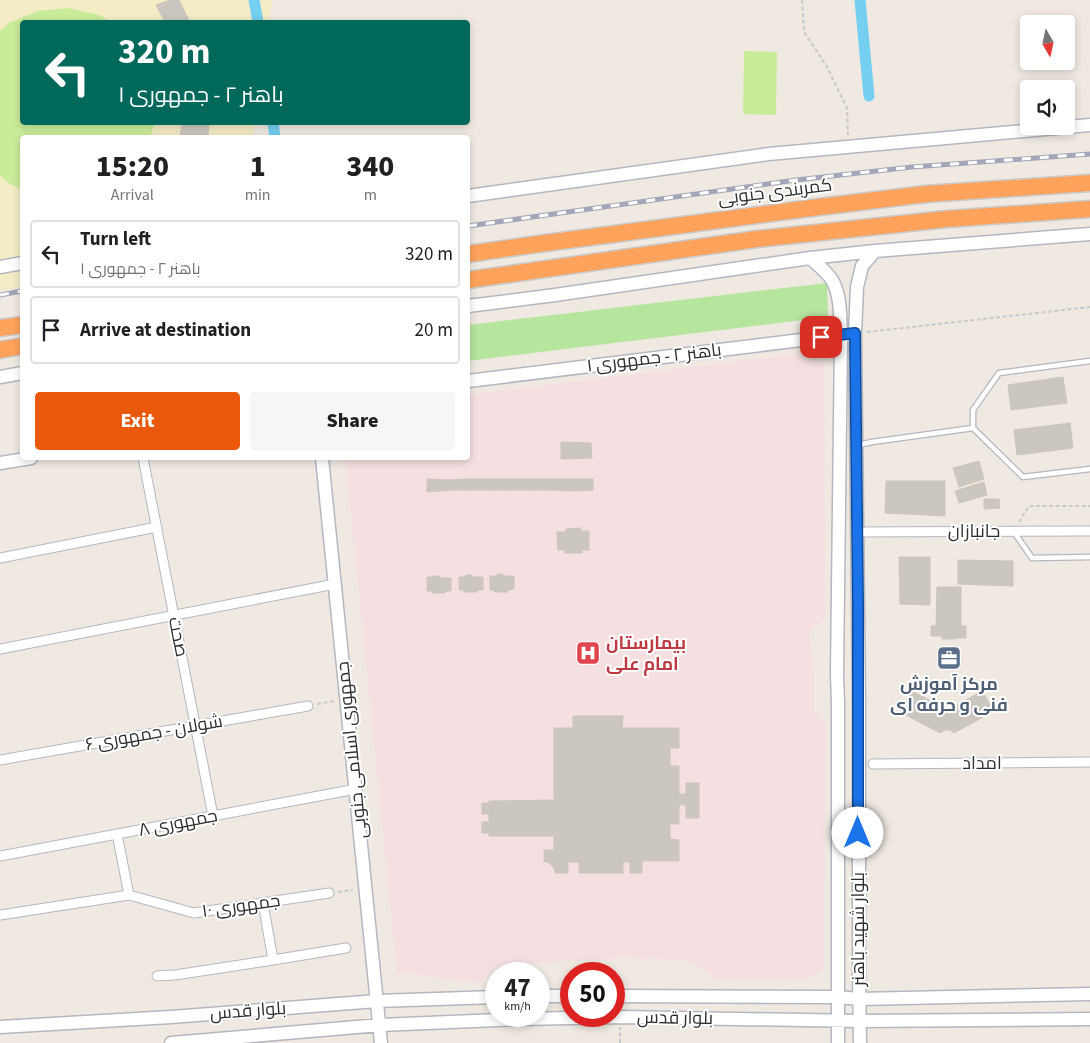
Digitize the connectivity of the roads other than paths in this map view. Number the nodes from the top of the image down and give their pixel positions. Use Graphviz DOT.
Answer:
graph roads {
  1 [pos="1090,125"];
  2 [pos="1090,183"];
  3 [pos="470,196"];
  4 [pos="1090,209"];
  5 [pos="1090,234"];
  6 [pos="875,250"];
  7 [pos="470,254"];
  8 [pos="810,258"];
  9 [pos="20,263"];
  10 [pos="0,267"];
  11 [pos="470,280"];
  12 [pos="470,306"];
  13 [pos="20,324"];
  14 [pos="0,328"];
  15 [pos="855,333"];
  16 [pos="841,334"];
  17 [pos="20,346"];
  18 [pos="0,350"];
  19 [pos="1090,361"];
  20 [pos="20,373"];
  21 [pos="0,377"];
  22 [pos="470,381"];
  23 [pos="973,428"];
  24 [pos="856,445"];
  25 [pos="20,460"];
  26 [pos="143,460"];
  27 [pos="322,460"];
  28 [pos="0,463"];
  29 [pos="1090,469"];
  30 [pos="157,527"];
  31 [pos="1013,531"];
  32 [pos="1090,531"];
  33 [pos="858,532"];
  34 [pos="1090,557"];
  35 [pos="0,558"];
  36 [pos="335,584"];
  37 [pos="174,615"];
  38 [pos="0,649"];
  39 [pos="308,706"];
  40 [pos="196,725"];
  41 [pos="0,760"];
  42 [pos="1090,762"];
  43 [pos="873,764"];
  44 [pos="356,789"];
  45 [pos="213,816"];
  46 [pos="117,834"];
  47 [pos="0,856"];
  48 [pos="329,893"];
  49 [pos="130,895"];
  50 [pos="263,903"];
  51 [pos="0,915"];
  52 [pos="346,948"];
  53 [pos="273,960"];
  54 [pos="157,976"];
  55 [pos="1090,994"];
  56 [pos="625,996"];
  57 [pos="485,997"];
  58 [pos="837,998"];
  59 [pos="859,999"];
  60 [pos="377,1001"];
  61 [pos="550,1017"];
  62 [pos="485,1019"];
  63 [pos="1090,1019"];
  64 [pos="837,1020"];
  65 [pos="860,1021"];
  66 [pos="380,1025"];
  67 [pos="0,1027"];
  68 [pos="171,1043"];
  69 [pos="381,1043"];
  70 [pos="838,1043"];
  71 [pos="860,1043"];
  1 -- 3 [label="main road"];
  2 -- 7 [label="highway, کمربندی جنوبی"];
  4 -- 11 [label="highway"];
  5 -- 6 [label="main road"];
  6 -- 8 [label="main road"];
  6 -- 15 [label="main road, بلوار شهید باهنر"];
  8 -- 12 [label="main road"];
  8 -- 16 [label="main road, بلوار شهید باهنر"];
  9 -- 10 [label="main road"];
  13 -- 14 [label="highway"];
  15 -- 16 [label="main road, باهنر ۲ - جمهوری ۱"];
  15 -- 24 [label="main road, بلوار شهید باهنر"];
  16 -- 22 [label="main road, باهنر ۲ - جمهوری ۱"];
  16 -- 58 [label="main road, بلوار شهید باهنر"];
  17 -- 18 [label="highway"];
  19 -- 23 [label="lane"];
  20 -- 21 [label="main road"];
  23 -- 24 [label="lane"];
  23 -- 29 [label="lane"];
  24 -- 33 [label="main road, بلوار شهید باهنر"];
  25 -- 28 [label="main road"];
  26 -- 30 [label="street, صحت"];
  27 -- 36 [label="main road, جمهوری اسلامی جنوبی"];
  30 -- 35 [label="street"];
  30 -- 37 [label="street, صحت"];
  31 -- 32 [label="street, جانبازان"];
  31 -- 33 [label="street, جانبازان"];
  31 -- 34 [label="lane"];
  33 -- 59 [label="main road, بلوار شهید باهنر"];
  36 -- 37 [label="street"];
  36 -- 44 [label="main road, جمهوری اسلامی جنوبی"];
  37 -- 38 [label="street"];
  37 -- 40 [label="street, صحت"];
  39 -- 40 [label="street, شولان - جمهوری ۶"];
  40 -- 41 [label="street, شولان - جمهوری ۶"];
  40 -- 45 [label="street, صحت"];
  42 -- 43 [label="street, امداد"];
  44 -- 45 [label="street, جمهوری ۸"];
  44 -- 60 [label="main road, جمهوری اسلامی جنوبی"];
  45 -- 46 [label="street, جمهوری ۸"];
  46 -- 47 [label="street, جمهوری ۸"];
  46 -- 49 [label="street"];
  48 -- 50 [label="street, جمهوری ۱۰"];
  49 -- 50 [label="street, جمهوری ۱۰"];
  49 -- 51 [label="street, جمهوری ۱۰"];
  50 -- 53 [label="street"];
  52 -- 53 [label="street"];
  53 -- 54 [label="street"];
  55 -- 59 [label="main road, بلوار قدس"];
  56 -- 58 [label="main road, بلوار قدس"];
  57 -- 60 [label="main road, بلوار قدس"];
  58 -- 59 [label="main road, بلوار قدس"];
  58 -- 64 [label="main road, بلوار شهید باهنر"];
  59 -- 65 [label="main road, بلوار شهید باهنر"];
  60 -- 66 [label="main road, جمهوری اسلامی جنوبی"];
  60 -- 67 [label="main road, بلوار قدس"];
  61 -- 64 [label="main road, بلوار قدس"];
  62 -- 66 [label="main road, بلوار قدس"];
  63 -- 65 [label="main road, بلوار قدس"];
  64 -- 65 [label="main road, بلوار قدس"];
  64 -- 70 [label="main road, بلوار شهید باهنر"];
  65 -- 71 [label="main road, بلوار شهید باهنر"];
  66 -- 68 [label="main road, بلوار قدس"];
  66 -- 69 [label="main road, جمهوری اسلامی جنوبی"];
}
